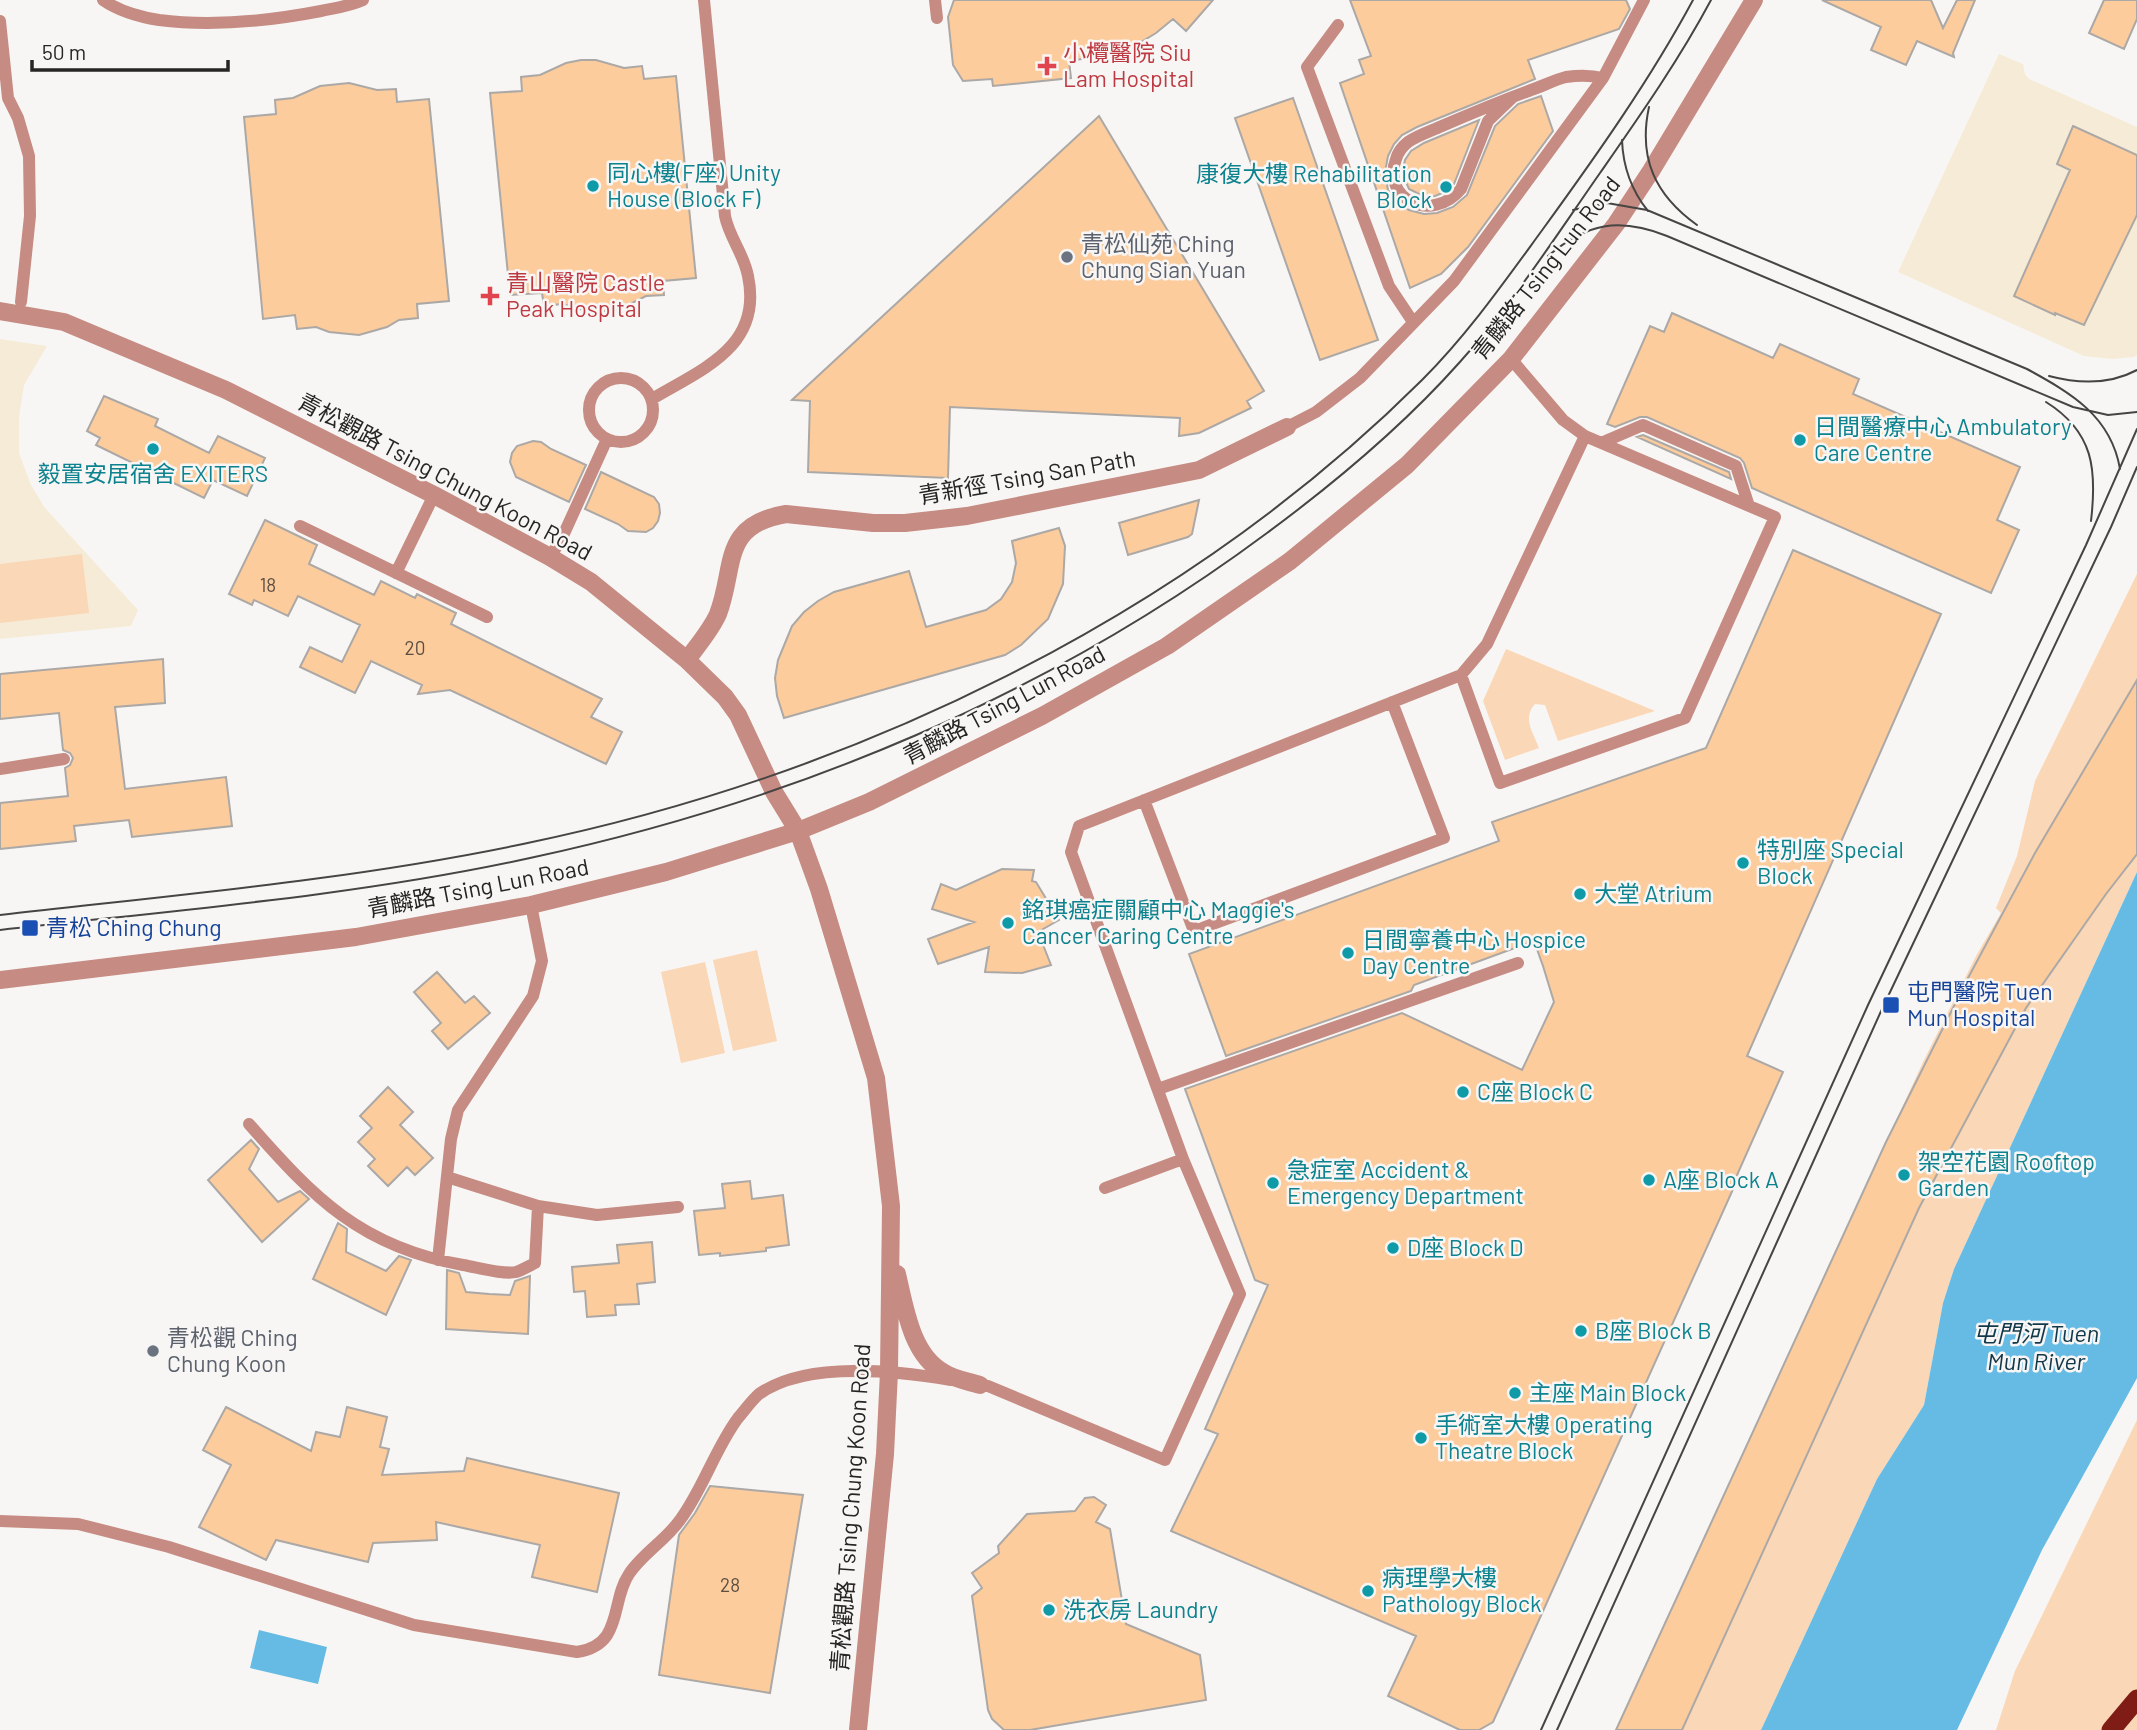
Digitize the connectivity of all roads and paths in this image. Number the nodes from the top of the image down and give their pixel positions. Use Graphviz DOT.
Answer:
graph roads {
  1 [pos="103,0"];
  2 [pos="363,0"];
  3 [pos="705,0"];
  4 [pos="935,0"];
  5 [pos="1644,0"];
  6 [pos="1754,0"];
  7 [pos="937,18"];
  8 [pos="0,20"];
  9 [pos="1338,25"];
  10 [pos="1603,78"];
  11 [pos="1513,97"];
  12 [pos="21,302"];
  13 [pos="0,311"];
  14 [pos="1413,322"];
  15 [pos="1511,359"];
  16 [pos="652,399"];
  17 [pos="1287,427"];
  18 [pos="1585,436"];
  19 [pos="607,439"];
  20 [pos="1601,443"];
  21 [pos="434,495"];
  22 [pos="1749,506"];
  23 [pos="300,526"];
  24 [pos="550,557"];
  25 [pos="396,573"];
  26 [pos="487,617"];
  27 [pos="687,660"];
  28 [pos="1461,675"];
  29 [pos="1392,702"];
  30 [pos="64,759"];
  31 [pos="0,769"];
  32 [pos="1144,800"];
  33 [pos="798,831"];
  34 [pos="531,905"];
  35 [pos="1518,963"];
  36 [pos="0,980"];
  37 [pos="1158,1089"];
  38 [pos="249,1124"];
  39 [pos="1183,1159"];
  40 [pos="447,1177"];
  41 [pos="1105,1188"];
  42 [pos="538,1206"];
  43 [pos="678,1207"];
  44 [pos="890,1247"];
  45 [pos="438,1260"];
  46 [pos="889,1372"];
  47 [pos="980,1385"];
  48 [pos="0,1521"];
  49 [pos="2137,1699"];
  50 [pos="858,1730"];
  51 [pos="2111,1730"];
  1 -- 2 [label="lane"];
  3 -- 16 [label="lane"];
  4 -- 7 [label="lane"];
  5 -- 10 [label="lane"];
  6 -- 15 [label="street, 青麟路 Tsing Lun Road"];
  8 -- 12 [label="lane"];
  9 -- 14 [label="lane"];
  10 -- 11 [label="lane"];
  10 -- 14 [label="lane"];
  11 -- 11 [label="lane"];
  13 -- 21 [label="street, 青松觀路 Tsing Chung Koon Road"];
  14 -- 17 [label="lane"];
  15 -- 18 [label="lane"];
  15 -- 33 [label="street, 青麟路 Tsing Lun Road"];
  16 -- 19 [label="lane"];
  16 -- 19 [label="lane"];
  17 -- 27 [label="street, 青新徑 Tsing San Path"];
  18 -- 20 [label="lane"];
  18 -- 28 [label="lane"];
  19 -- 24 [label="lane"];
  20 -- 22 [label="lane"];
  20 -- 22 [label="lane"];
  21 -- 24 [label="street, 青松觀路 Tsing Chung Koon Road"];
  21 -- 25 [label="lane"];
  22 -- 28 [label="lane"];
  23 -- 25 [label="lane"];
  24 -- 27 [label="street, 青松觀路 Tsing Chung Koon Road"];
  25 -- 26 [label="lane"];
  27 -- 33 [label="street, 青松觀路 Tsing Chung Koon Road"];
  28 -- 29 [label="lane"];
  29 -- 32 [label="lane"];
  29 -- 32 [label="lane"];
  30 -- 31 [label="lane"];
  32 -- 37 [label="lane"];
  33 -- 34 [label="street, 青麟路 Tsing Lun Road"];
  33 -- 44 [label="street, 青松觀路 Tsing Chung Koon Road"];
  34 -- 36 [label="street, 青麟路 Tsing Lun Road"];
  34 -- 40 [label="lane"];
  35 -- 37 [label="lane"];
  37 -- 39 [label="lane"];
  38 -- 45 [label="lane"];
  39 -- 41 [label="lane"];
  39 -- 47 [label="lane"];
  40 -- 42 [label="lane"];
  40 -- 45 [label="lane"];
  42 -- 43 [label="lane"];
  42 -- 45 [label="lane"];
  44 -- 46 [label="street, 青松觀路 Tsing Chung Koon Road"];
  44 -- 47 [label="street, 青松觀路 Tsing Chung Koon Road"];
  46 -- 47 [label="lane"];
  46 -- 48 [label="lane"];
  46 -- 50 [label="street, 青松觀路 Tsing Chung Koon Road"];
  49 -- 51 [label="highway"];
}
